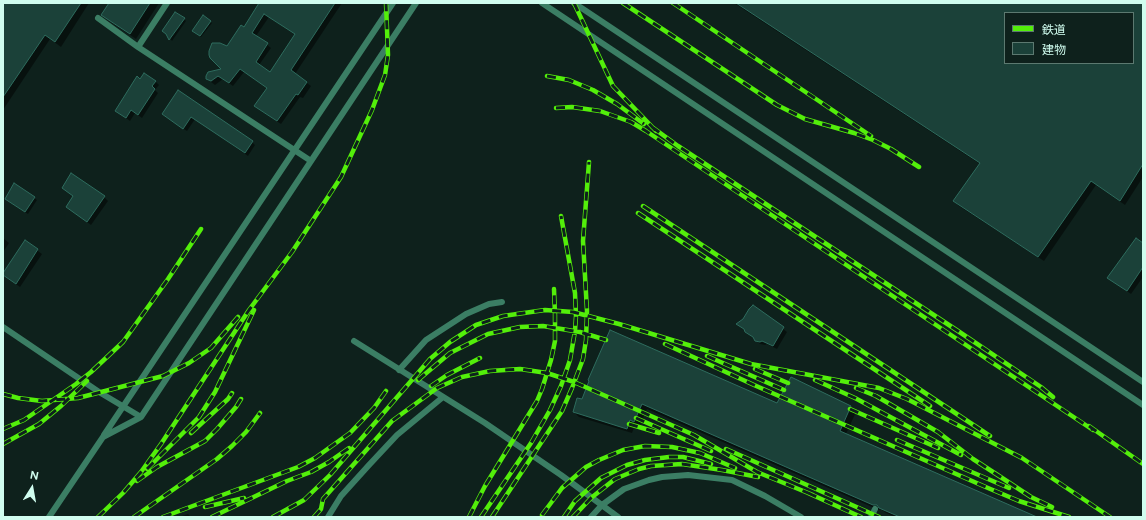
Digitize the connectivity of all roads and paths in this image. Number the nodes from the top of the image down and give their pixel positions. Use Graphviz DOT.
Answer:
graph roads {
  1 [pos="167,3"];
  2 [pos="393,3"];
  3 [pos="416,3"];
  4 [pos="542,3"];
  5 [pos="574,3"];
  6 [pos="98,18"];
  7 [pos="138,46"];
  8 [pos="295,150"];
  9 [pos="311,161"];
  10 [pos="502,302"];
  11 [pos="3,327"];
  12 [pos="354,341"];
  13 [pos="399,370"];
  14 [pos="1143,382"];
  15 [pos="442,397"];
  16 [pos="1143,405"];
  17 [pos="124,406"];
  18 [pos="141,417"];
  19 [pos="103,437"];
  20 [pos="602,505"];
  21 [pos="875,509"];
  22 [pos="49,517"];
  23 [pos="328,517"];
  24 [pos="591,517"];
  25 [pos="618,517"];
  26 [pos="800,517"];
  27 [pos="871,517"];
  1 -- 7 [label="lane"];
  2 -- 8 [label="lane"];
  3 -- 9 [label="lane"];
  4 -- 16 [label="lane"];
  5 -- 14 [label="lane"];
  6 -- 7 [label="lane"];
  7 -- 8 [label="lane"];
  8 -- 9 [label="lane"];
  8 -- 17 [label="lane"];
  9 -- 18 [label="lane"];
  10 -- 13 [label="lane"];
  11 -- 17 [label="lane"];
  12 -- 13 [label="lane"];
  13 -- 15 [label="lane"];
  15 -- 20 [label="lane"];
  15 -- 23 [label="lane"];
  17 -- 18 [label="lane"];
  17 -- 19 [label="lane"];
  18 -- 19 [label="lane"];
  19 -- 22 [label="lane"];
  20 -- 24 [label="lane"];
  20 -- 25 [label="lane"];
  20 -- 26 [label="lane"];
  21 -- 27 [label="lane"];
}
